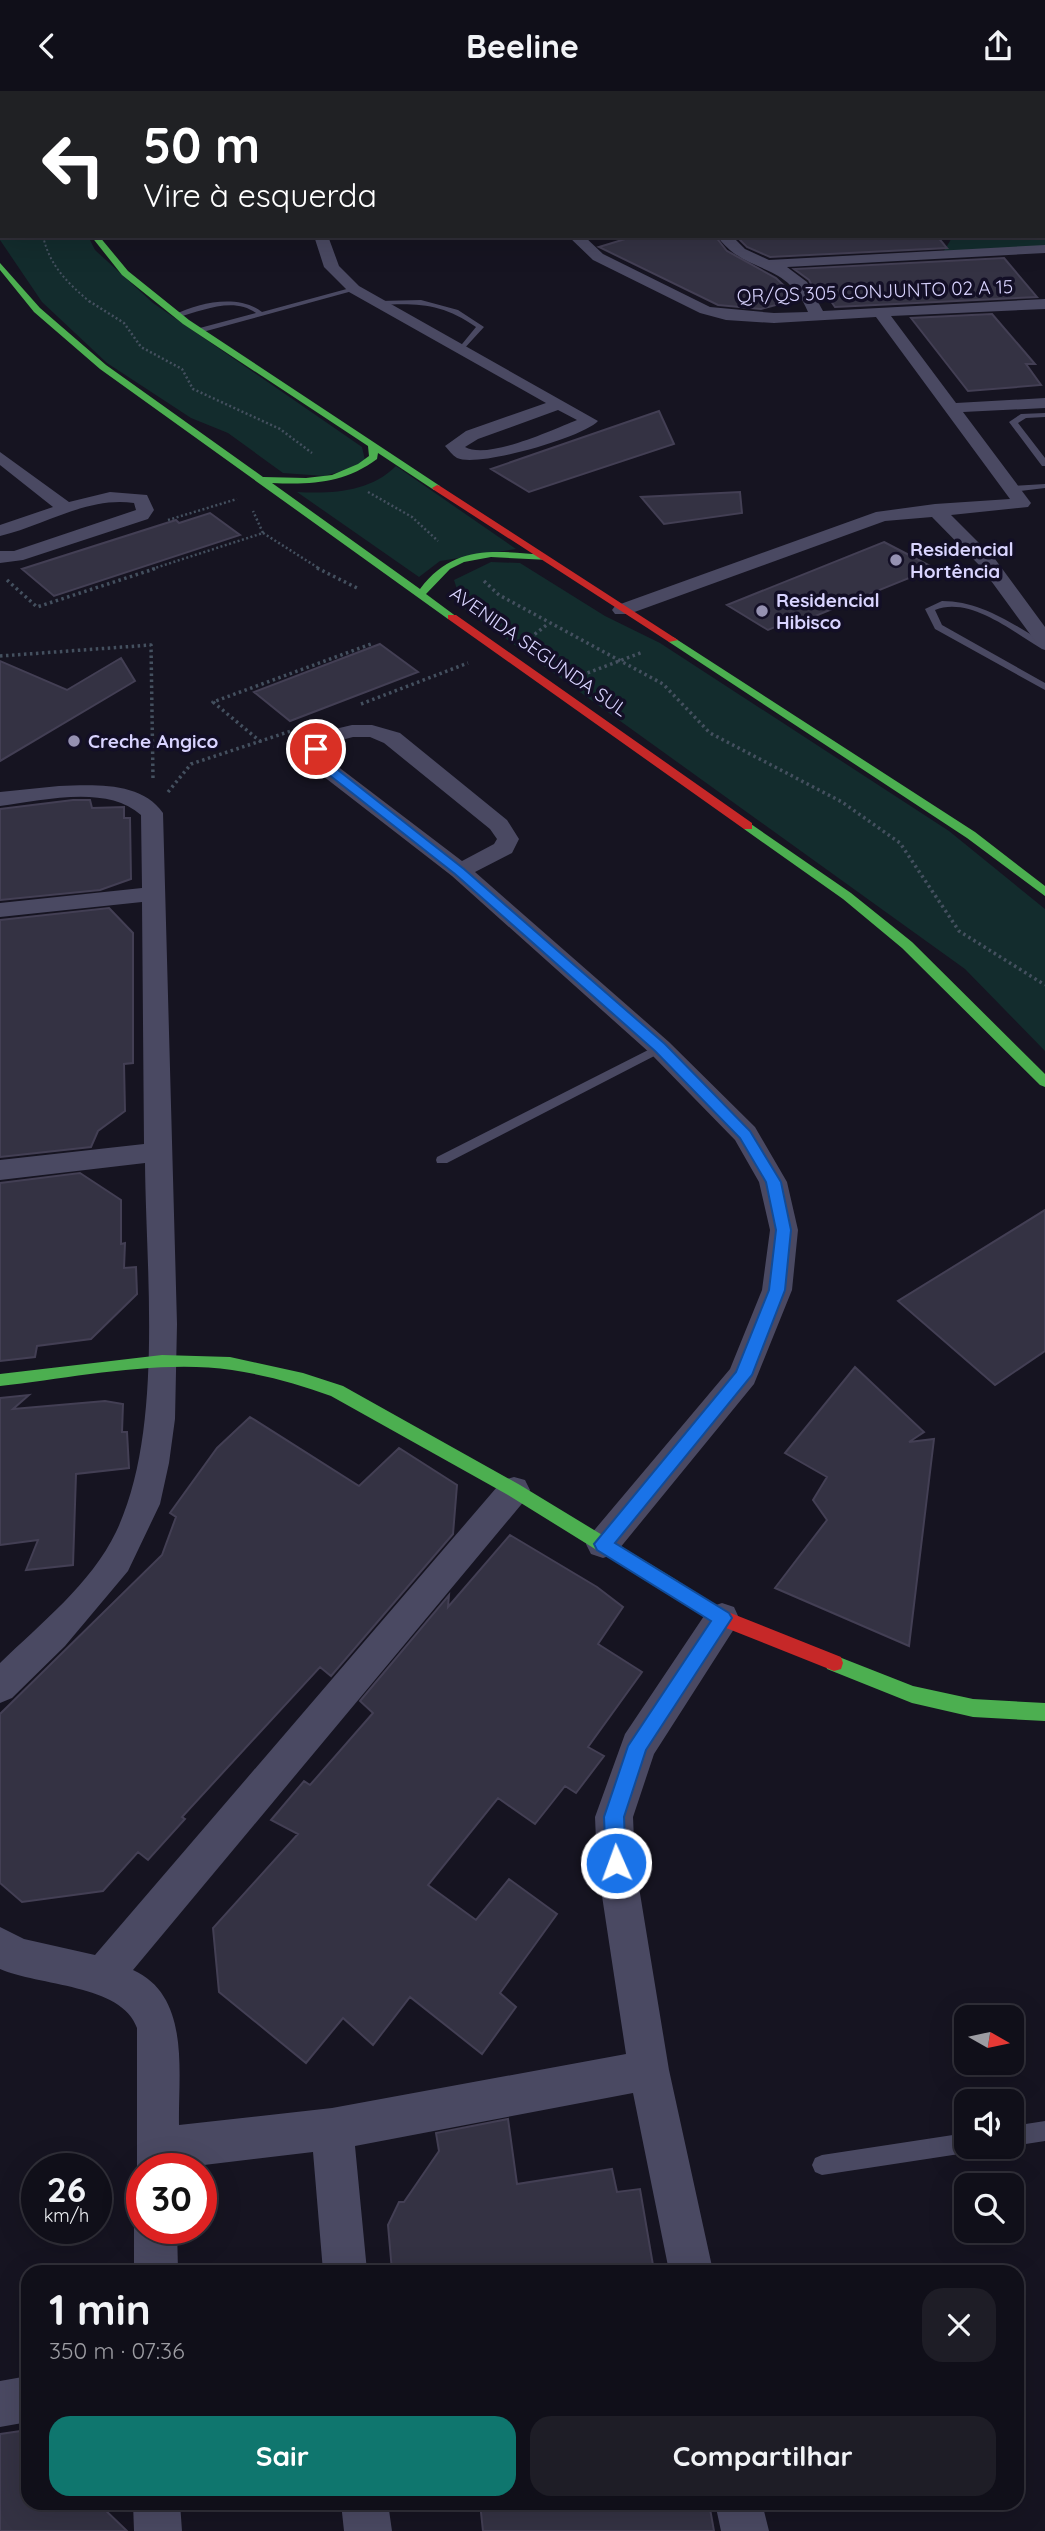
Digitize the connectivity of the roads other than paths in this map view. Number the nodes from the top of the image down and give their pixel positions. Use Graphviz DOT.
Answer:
graph roads {
  1 [pos="97,238"];
  2 [pos="322,238"];
  3 [pos="576,238"];
  4 [pos="726,238"];
  5 [pos="971,244"];
  6 [pos="1045,249"];
  7 [pos="771,264"];
  8 [pos="0,265"];
  9 [pos="354,289"];
  10 [pos="380,303"];
  11 [pos="1037,305"];
  12 [pos="881,313"];
  13 [pos="261,314"];
  14 [pos="178,315"];
  15 [pos="817,315"];
  16 [pos="1045,323"];
  17 [pos="199,331"];
  18 [pos="462,349"];
  19 [pos="1045,403"];
  20 [pos="559,404"];
  21 [pos="954,408"];
  22 [pos="1045,415"];
  23 [pos="372,447"];
  24 [pos="0,457"];
  25 [pos="1045,464"];
  26 [pos="260,480"];
  27 [pos="1045,486"];
  28 [pos="1012,489"];
  29 [pos="66,508"];
  30 [pos="935,509"];
  31 [pos="0,531"];
  32 [pos="0,557"];
  33 [pos="547,558"];
  34 [pos="421,594"];
  35 [pos="622,610"];
  36 [pos="1045,641"];
  37 [pos="1045,647"];
  38 [pos="1045,687"];
  39 [pos="0,799"];
  40 [pos="460,871"];
  41 [pos="1045,892"];
  42 [pos="153,894"];
  43 [pos="0,910"];
  44 [pos="660,1048"];
  45 [pos="1045,1083"];
  46 [pos="158,1152"];
  47 [pos="442,1160"];
  48 [pos="0,1170"];
  49 [pos="162,1361"];
  50 [pos="0,1380"];
  51 [pos="514,1490"];
  52 [pos="603,1544"];
  53 [pos="722,1618"];
  54 [pos="0,1687"];
  55 [pos="1044,1714"];
  56 [pos="0,1947"];
  57 [pos="102,1978"];
  58 [pos="649,2070"];
  59 [pos="332,2129"];
  60 [pos="1045,2131"];
  61 [pos="1024,2134"];
  62 [pos="954,2145"];
  63 [pos="158,2153"];
  64 [pos="188,2153"];
  65 [pos="822,2165"];
  66 [pos="156,2244"];
  67 [pos="156,2265"];
  68 [pos="344,2265"];
  69 [pos="690,2265"];
  70 [pos="21,2400"];
  71 [pos="0,2404"];
  72 [pos="157,2510"];
  73 [pos="366,2510"];
  74 [pos="740,2510"];
  75 [pos="158,2531"];
  76 [pos="368,2531"];
  77 [pos="745,2531"];
  1 -- 14 [label="main road"];
  2 -- 9 [label="street"];
  3 -- 15 [label="street, QR/QS 305 CONJUNTO 02 A 15"];
  4 -- 7 [label="street"];
  5 -- 6 [label="street"];
  5 -- 7 [label="street"];
  7 -- 15 [label="street"];
  8 -- 26 [label="main road, AVENIDA SEGUNDA SUL"];
  9 -- 10 [label="street"];
  9 -- 13 [label="lane"];
  10 -- 18 [label="street"];
  10 -- 18 [label="lane"];
  11 -- 12 [label="street, QR/QS 305 CONJUNTO 02 A 15"];
  11 -- 16 [label="street"];
  12 -- 15 [label="street, QR/QS 305 CONJUNTO 02 A 15"];
  12 -- 21 [label="street"];
  13 -- 14 [label="lane"];
  13 -- 17 [label="lane"];
  14 -- 17 [label="main road"];
  17 -- 23 [label="main road"];
  18 -- 20 [label="street"];
  19 -- 21 [label="street"];
  20 -- 20 [label="street"];
  21 -- 28 [label="street"];
  22 -- 25 [label="lane"];
  23 -- 26 [label="main road"];
  23 -- 33 [label="main road"];
  24 -- 29 [label="street"];
  26 -- 34 [label="main road, AVENIDA SEGUNDA SUL"];
  27 -- 28 [label="lane"];
  28 -- 30 [label="street"];
  29 -- 31 [label="street"];
  29 -- 32 [label="street"];
  30 -- 35 [label="street"];
  30 -- 36 [label="street"];
  33 -- 34 [label="main road"];
  33 -- 35 [label="main road"];
  34 -- 45 [label="main road, AVENIDA SEGUNDA SUL"];
  35 -- 41 [label="main road"];
  37 -- 38 [label="lane"];
  39 -- 42 [label="street"];
  40 -- 40 [label="street"];
  40 -- 44 [label="street"];
  42 -- 43 [label="street"];
  42 -- 46 [label="street"];
  44 -- 47 [label="lane"];
  44 -- 52 [label="street"];
  46 -- 48 [label="street"];
  46 -- 49 [label="street"];
  49 -- 50 [label="main road"];
  49 -- 51 [label="main road"];
  49 -- 54 [label="street"];
  51 -- 52 [label="main road"];
  51 -- 57 [label="street"];
  52 -- 53 [label="main road"];
  53 -- 55 [label="main road"];
  53 -- 58 [label="street"];
  56 -- 57 [label="street"];
  57 -- 63 [label="street"];
  58 -- 59 [label="street"];
  58 -- 69 [label="street"];
  59 -- 64 [label="street"];
  59 -- 68 [label="street"];
  60 -- 61 [label="lane"];
  62 -- 65 [label="lane"];
  66 -- 67 [label="street"];
  70 -- 71 [label="street"];
  72 -- 75 [label="street"];
  73 -- 76 [label="street"];
  74 -- 77 [label="street"];
}
